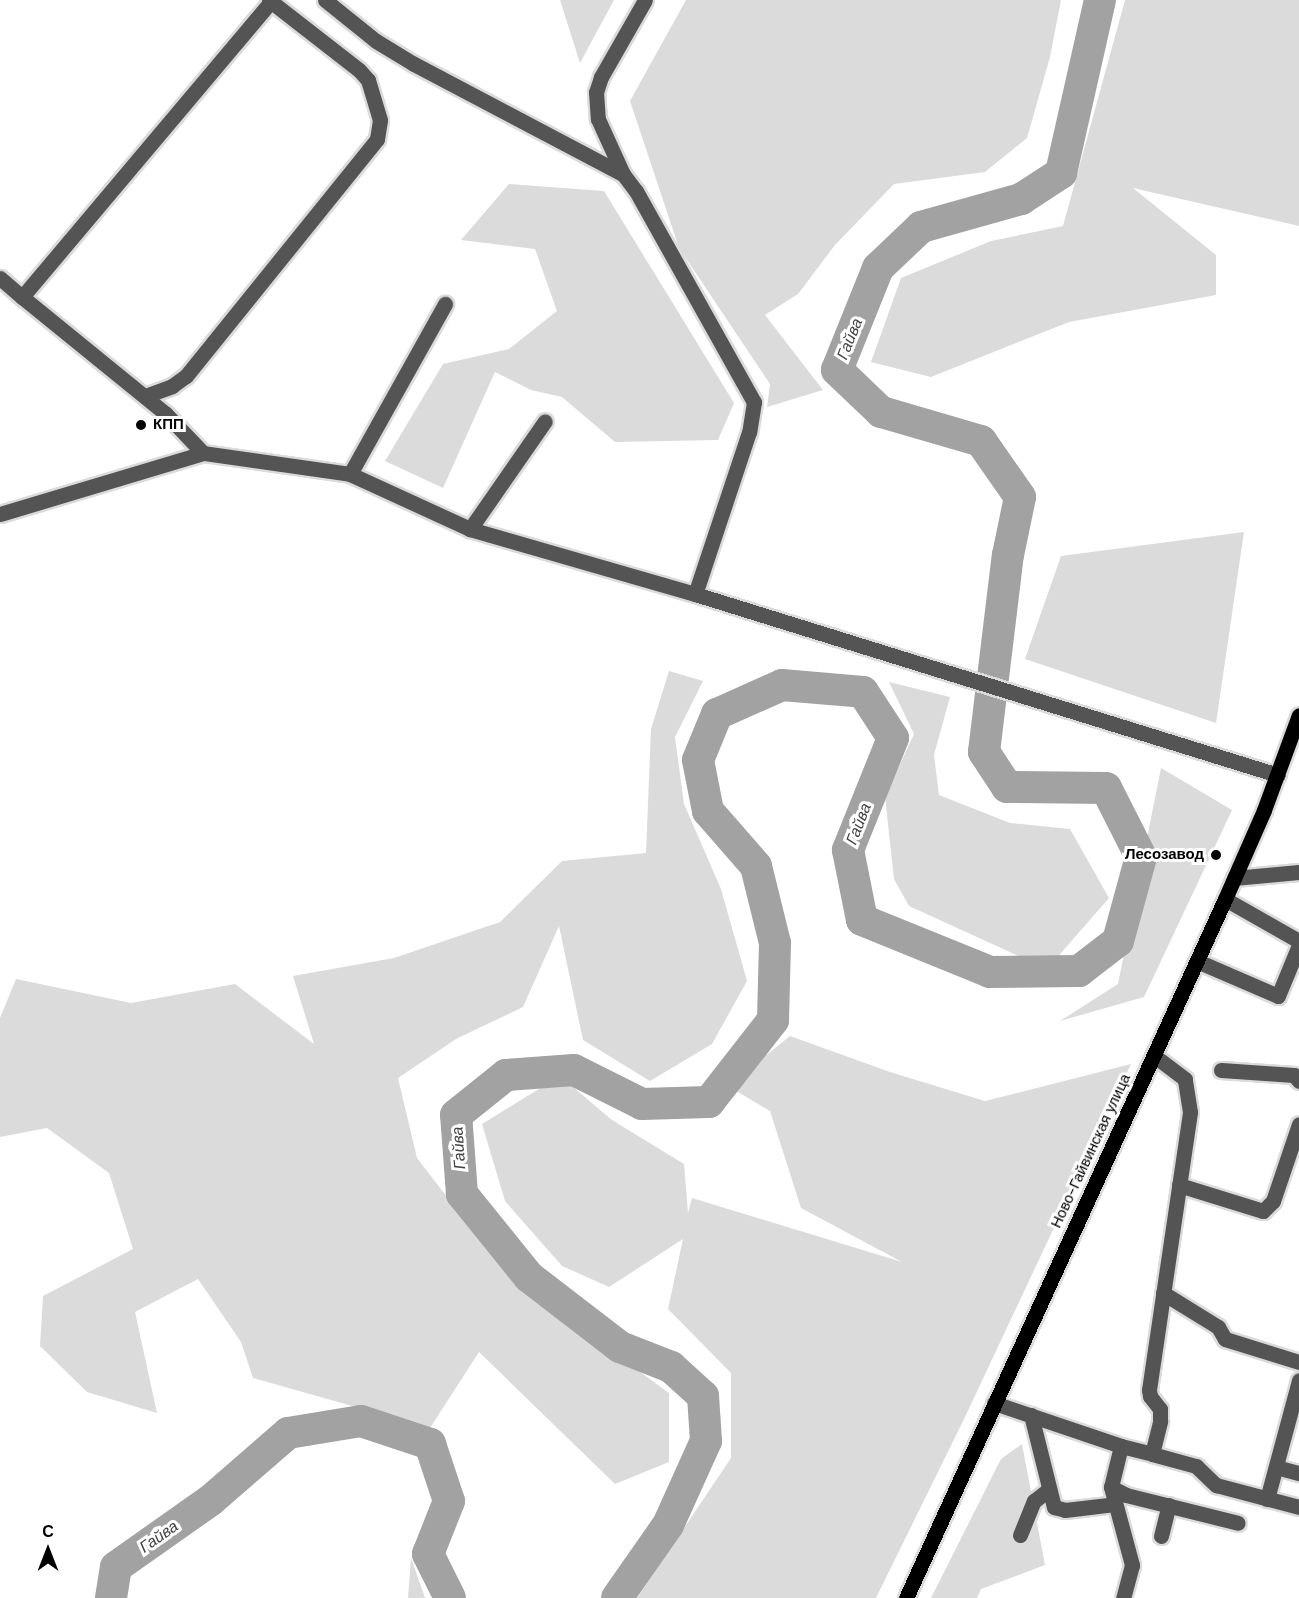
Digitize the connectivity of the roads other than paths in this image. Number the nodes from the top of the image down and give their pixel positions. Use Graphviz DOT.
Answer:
graph roads {
  1 [pos="271,0"];
  2 [pos="325,0"];
  3 [pos="645,0"];
  4 [pos="623,174"];
  5 [pos="0,278"];
  6 [pos="22,297"];
  7 [pos="445,304"];
  8 [pos="145,396"];
  9 [pos="545,421"];
  10 [pos="203,453"];
  11 [pos="350,474"];
  12 [pos="0,514"];
  13 [pos="470,529"];
  14 [pos="695,594"];
  15 [pos="1299,715"];
  16 [pos="1278,775"];
  17 [pos="1299,872"];
  18 [pos="1234,878"];
  19 [pos="1225,899"];
  20 [pos="1299,943"];
  21 [pos="1197,961"];
  22 [pos="1154,1056"];
  23 [pos="1221,1070"];
  24 [pos="1299,1081"];
  25 [pos="1299,1124"];
  26 [pos="1179,1185"];
  27 [pos="1163,1293"];
  28 [pos="1299,1362"];
  29 [pos="1299,1380"];
  30 [pos="994,1403"];
  31 [pos="1031,1415"];
  32 [pos="1121,1446"];
  33 [pos="1152,1454"];
  34 [pos="1276,1467"];
  35 [pos="1299,1473"];
  36 [pos="1111,1487"];
  37 [pos="1048,1490"];
  38 [pos="1268,1499"];
  39 [pos="1115,1504"];
  40 [pos="1169,1505"];
  41 [pos="1299,1507"];
  42 [pos="1238,1523"];
  43 [pos="1020,1535"];
  44 [pos="1161,1536"];
  45 [pos="906,1598"];
  46 [pos="1123,1598"];
  1 -- 6 [label="street"];
  1 -- 8 [label="street"];
  2 -- 4 [label="street"];
  3 -- 4 [label="street"];
  4 -- 14 [label="street"];
  5 -- 6 [label="street"];
  6 -- 8 [label="street"];
  7 -- 11 [label="street"];
  8 -- 10 [label="street"];
  9 -- 13 [label="street"];
  10 -- 11 [label="street"];
  10 -- 12 [label="street"];
  11 -- 13 [label="street"];
  13 -- 14 [label="street"];
  14 -- 16 [label="street"];
  15 -- 16 [label="main road, Ново-Гайвинская улица"];
  16 -- 18 [label="main road, Ново-Гайвинская улица"];
  17 -- 18 [label="street"];
  18 -- 19 [label="main road, Ново-Гайвинская улица"];
  19 -- 20 [label="street"];
  19 -- 21 [label="main road, Ново-Гайвинская улица"];
  20 -- 21 [label="street"];
  21 -- 22 [label="main road, Ново-Гайвинская улица"];
  22 -- 26 [label="street"];
  22 -- 30 [label="main road, Ново-Гайвинская улица"];
  23 -- 24 [label="street"];
  25 -- 26 [label="street"];
  26 -- 27 [label="street"];
  27 -- 28 [label="street"];
  27 -- 33 [label="street"];
  29 -- 34 [label="street"];
  30 -- 31 [label="street"];
  30 -- 45 [label="main road, Ново-Гайвинская улица"];
  31 -- 32 [label="street"];
  31 -- 37 [label="street"];
  32 -- 33 [label="street"];
  32 -- 36 [label="street"];
  33 -- 38 [label="street"];
  34 -- 35 [label="street"];
  34 -- 38 [label="street"];
  36 -- 39 [label="street"];
  36 -- 40 [label="street"];
  37 -- 39 [label="street"];
  37 -- 43 [label="street"];
  38 -- 41 [label="street"];
  39 -- 46 [label="street"];
  40 -- 42 [label="street"];
  40 -- 44 [label="street"];
}
